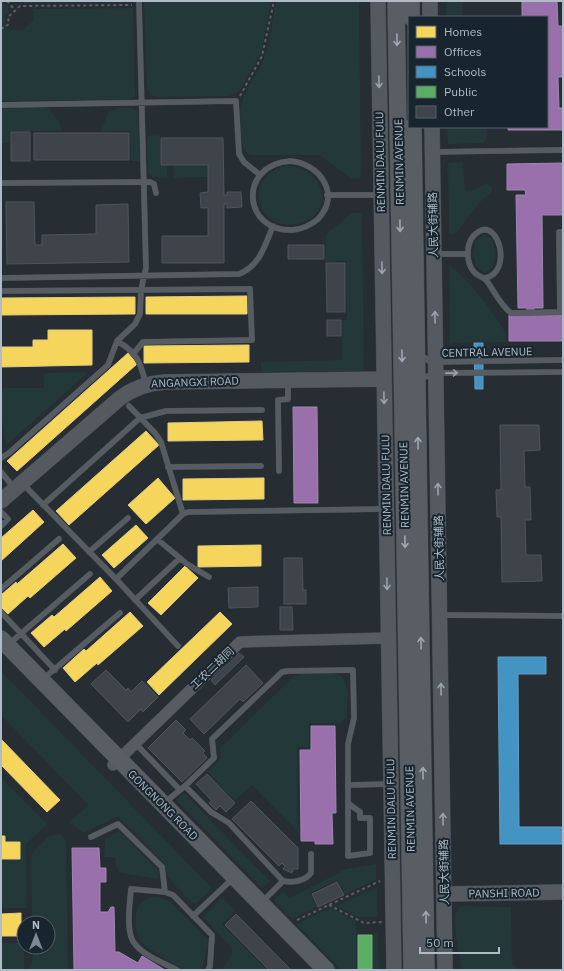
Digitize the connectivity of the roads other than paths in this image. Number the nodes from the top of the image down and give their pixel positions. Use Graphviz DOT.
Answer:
graph roads {
  1 [pos="378,1"];
  2 [pos="396,1"];
  3 [pos="411,1"];
  4 [pos="430,1"];
  5 [pos="139,3"];
  6 [pos="411,16"];
  7 [pos="430,16"];
  8 [pos="142,102"];
  9 [pos="1,105"];
  10 [pos="413,128"];
  11 [pos="432,128"];
  12 [pos="563,150"];
  13 [pos="432,152"];
  14 [pos="260,175"];
  15 [pos="144,181"];
  16 [pos="1,183"];
  17 [pos="156,193"];
  18 [pos="328,195"];
  19 [pos="381,195"];
  20 [pos="273,226"];
  21 [pos="563,232"];
  22 [pos="434,254"];
  23 [pos="468,254"];
  24 [pos="145,276"];
  25 [pos="1,278"];
  26 [pos="485,278"];
  27 [pos="141,290"];
  28 [pos="1,291"];
  29 [pos="117,341"];
  30 [pos="417,348"];
  31 [pos="134,353"];
  32 [pos="563,360"];
  33 [pos="436,368"];
  34 [pos="563,372"];
  35 [pos="384,379"];
  36 [pos="288,380"];
  37 [pos="146,384"];
  38 [pos="417,385"];
  39 [pos="129,406"];
  40 [pos="262,410"];
  41 [pos="140,418"];
  42 [pos="1,458"];
  43 [pos="262,466"];
  44 [pos="168,467"];
  45 [pos="279,471"];
  46 [pos="1,472"];
  47 [pos="18,486"];
  48 [pos="1,501"];
  49 [pos="43,505"];
  50 [pos="386,510"];
  51 [pos="1,512"];
  52 [pos="183,514"];
  53 [pos="128,518"];
  54 [pos="1,526"];
  55 [pos="59,539"];
  56 [pos="157,539"];
  57 [pos="89,552"];
  58 [pos="180,558"];
  59 [pos="90,574"];
  60 [pos="209,577"];
  61 [pos="116,579"];
  62 [pos="1,590"];
  63 [pos="135,600"];
  64 [pos="1,612"];
  65 [pos="120,613"];
  66 [pos="440,615"];
  67 [pos="563,616"];
  68 [pos="22,634"];
  69 [pos="388,638"];
  70 [pos="3,645"];
  71 [pos="178,646"];
  72 [pos="55,670"];
  73 [pos="41,681"];
  74 [pos="135,743"];
  75 [pos="115,762"];
  76 [pos="390,784"];
  77 [pos="349,785"];
  78 [pos="185,786"];
  79 [pos="180,790"];
  80 [pos="162,804"];
  81 [pos="349,804"];
  82 [pos="91,837"];
  83 [pos="311,854"];
  84 [pos="283,881"];
  85 [pos="228,883"];
  86 [pos="165,892"];
  87 [pos="563,892"];
  88 [pos="444,894"];
  89 [pos="261,904"];
  90 [pos="193,916"];
  91 [pos="177,970"];
  92 [pos="208,970"];
  93 [pos="314,970"];
  94 [pos="326,970"];
  95 [pos="394,970"];
  96 [pos="412,970"];
  97 [pos="426,970"];
  98 [pos="446,970"];
  1 -- 19 [label="main road, RENMIN DALU FULU, one-way"];
  2 -- 96 [label="main road, RENMIN AVENUE, one-way"];
  3 -- 6 [label="main road"];
  4 -- 7 [label="main road"];
  5 -- 8 [label="lane"];
  8 -- 9 [label="lane"];
  8 -- 14 [label="lane"];
  8 -- 15 [label="lane"];
  10 -- 30 [label="main road, RENMIN AVENUE"];
  11 -- 13 [label="main road, 人民大街辅路"];
  12 -- 13 [label="lane"];
  13 -- 22 [label="main road, 人民大街辅路"];
  14 -- 18 [label="lane"];
  14 -- 20 [label="lane"];
  15 -- 16 [label="lane"];
  15 -- 17 [label="lane"];
  15 -- 24 [label="lane"];
  18 -- 19 [label="lane"];
  18 -- 20 [label="lane"];
  19 -- 35 [label="main road, RENMIN DALU FULU, one-way"];
  20 -- 24 [label="lane"];
  21 -- 26 [label="lane"];
  22 -- 23 [label="lane"];
  33 -- 22 [label="main road, 人民大街辅路, one-way"];
  23 -- 26 [label="lane"];
  23 -- 26 [label="lane"];
  24 -- 25 [label="lane"];
  24 -- 27 [label="lane"];
  27 -- 28 [label="lane"];
  27 -- 29 [label="lane"];
  27 -- 31 [label="lane"];
  29 -- 31 [label="lane"];
  29 -- 42 [label="lane"];
  30 -- 33 [label="lane, CENTRAL AVENUE"];
  30 -- 38 [label="main road, RENMIN AVENUE"];
  31 -- 37 [label="lane"];
  32 -- 33 [label="lane, CENTRAL AVENUE"];
  33 -- 34 [label="lane, CENTRAL AVENUE, one-way"];
  33 -- 38 [label="lane, CENTRAL AVENUE"];
  66 -- 33 [label="main road, 人民大街辅路, one-way"];
  35 -- 36 [label="main road, ANGANGXI ROAD"];
  35 -- 50 [label="main road, RENMIN DALU FULU, one-way"];
  36 -- 37 [label="main road, ANGANGXI ROAD"];
  36 -- 45 [label="lane"];
  37 -- 47 [label="main road, ANGANGXI ROAD"];
  97 -- 38 [label="main road, RENMIN AVENUE, one-way"];
  39 -- 41 [label="lane"];
  40 -- 41 [label="lane"];
  41 -- 44 [label="lane"];
  41 -- 49 [label="lane"];
  43 -- 44 [label="lane"];
  44 -- 52 [label="lane"];
  46 -- 47 [label="lane"];
  47 -- 48 [label="main road, ANGANGXI ROAD"];
  47 -- 49 [label="lane"];
  49 -- 57 [label="lane"];
  50 -- 52 [label="lane"];
  50 -- 69 [label="main road, RENMIN DALU FULU, one-way"];
  51 -- 54 [label="lane"];
  52 -- 56 [label="lane"];
  53 -- 57 [label="lane"];
  55 -- 62 [label="lane"];
  56 -- 58 [label="lane"];
  56 -- 61 [label="lane"];
  57 -- 61 [label="lane"];
  58 -- 60 [label="lane"];
  58 -- 63 [label="lane"];
  59 -- 68 [label="lane"];
  61 -- 63 [label="lane"];
  63 -- 71 [label="lane"];
  64 -- 68 [label="lane"];
  65 -- 72 [label="lane"];
  66 -- 67 [label="lane"];
  88 -- 66 [label="main road, 人民大街辅路, one-way"];
  68 -- 70 [label="lane"];
  68 -- 72 [label="lane"];
  69 -- 74 [label="street, 工农二胡同"];
  69 -- 76 [label="main road, RENMIN DALU FULU"];
  70 -- 73 [label="main road, GONGNONG ROAD"];
  70 -- 75 [label="main road, GONGNONG ROAD"];
  72 -- 73 [label="lane"];
  73 -- 75 [label="main road, GONGNONG ROAD"];
  74 -- 75 [label="street, 工农二胡同"];
  74 -- 79 [label="lane"];
  75 -- 80 [label="main road, GONGNONG ROAD"];
  75 -- 85 [label="main road, GONGNONG ROAD"];
  76 -- 77 [label="lane"];
  76 -- 95 [label="main road, RENMIN DALU FULU"];
  77 -- 78 [label="lane"];
  77 -- 81 [label="lane"];
  78 -- 79 [label="lane"];
  78 -- 84 [label="lane"];
  79 -- 80 [label="lane"];
  80 -- 89 [label="main road, GONGNONG ROAD"];
  81 -- 81 [label="lane"];
  82 -- 86 [label="lane"];
  83 -- 84 [label="lane"];
  84 -- 89 [label="lane"];
  85 -- 90 [label="lane"];
  85 -- 93 [label="main road, GONGNONG ROAD"];
  86 -- 90 [label="lane"];
  86 -- 91 [label="lane"];
  87 -- 88 [label="main road, PANSHI ROAD"];
  88 -- 98 [label="main road, 人民大街辅路"];
  89 -- 94 [label="main road, GONGNONG ROAD"];
  90 -- 92 [label="lane"];
}
